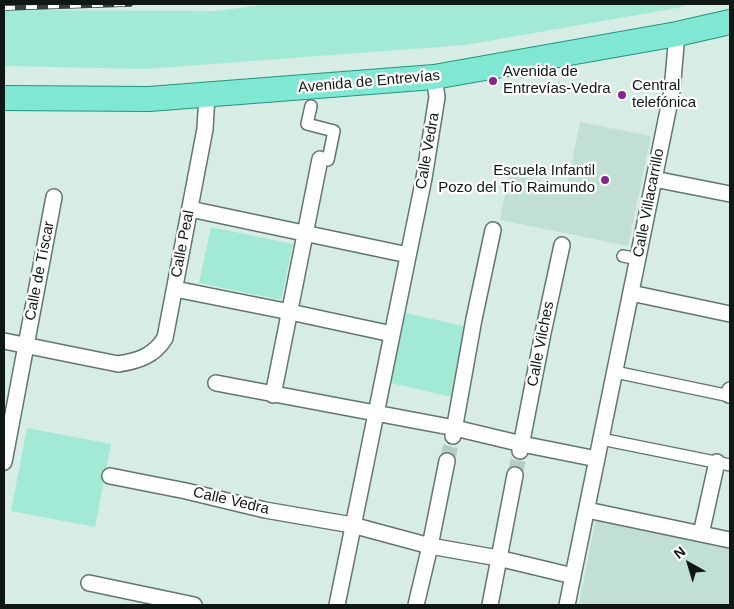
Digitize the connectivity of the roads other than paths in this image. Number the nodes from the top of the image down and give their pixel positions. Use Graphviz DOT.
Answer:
graph roads {
  1 [pos="730,22"];
  2 [pos="677,34"];
  3 [pos="434,77"];
  4 [pos="207,95"];
  5 [pos="4,98"];
  6 [pos="311,106"];
  7 [pos="324,160"];
  8 [pos="654,179"];
  9 [pos="730,194"];
  10 [pos="54,197"];
  11 [pos="190,208"];
  12 [pos="493,230"];
  13 [pos="305,233"];
  14 [pos="562,245"];
  15 [pos="408,255"];
  16 [pos="174,289"];
  17 [pos="631,293"];
  18 [pos="290,312"];
  19 [pos="730,314"];
  20 [pos="392,334"];
  21 [pos="4,340"];
  22 [pos="26,345"];
  23 [pos="615,372"];
  24 [pos="216,383"];
  25 [pos="730,394"];
  26 [pos="273,395"];
  27 [pos="376,412"];
  28 [pos="454,433"];
  29 [pos="601,439"];
  30 [pos="521,447"];
  31 [pos="597,459"];
  32 [pos="447,461"];
  33 [pos="4,462"];
  34 [pos="723,464"];
  35 [pos="515,475"];
  36 [pos="110,476"];
  37 [pos="587,510"];
  38 [pos="352,525"];
  39 [pos="702,534"];
  40 [pos="730,540"];
  41 [pos="430,546"];
  42 [pos="498,558"];
  43 [pos="573,576"];
  44 [pos="89,583"];
  45 [pos="194,605"];
  46 [pos="337,605"];
  47 [pos="416,605"];
  48 [pos="490,605"];
  49 [pos="567,605"];
  1 -- 2 [label="main road, Avenida de Entrevías"];
  2 -- 3 [label="main road, Avenida de Entrevías"];
  2 -- 8 [label="street, Calle Villacarrillo"];
  3 -- 4 [label="main road, Avenida de Entrevías"];
  3 -- 15 [label="street, Calle Vedra"];
  4 -- 5 [label="main road, Avenida de Entrevías"];
  4 -- 11 [label="street, Calle Peal"];
  6 -- 7 [label="street"];
  7 -- 13 [label="street"];
  8 -- 9 [label="street"];
  8 -- 17 [label="street, Calle Villacarrillo"];
  10 -- 22 [label="street, Calle de Tíscar"];
  11 -- 13 [label="street"];
  11 -- 16 [label="street, Calle Peal"];
  12 -- 28 [label="street"];
  13 -- 15 [label="street"];
  13 -- 18 [label="street"];
  14 -- 30 [label="street, Calle Vilches"];
  15 -- 20 [label="street, Calle Vedra"];
  16 -- 18 [label="street"];
  16 -- 22 [label="street, Calle Peal"];
  17 -- 19 [label="street"];
  17 -- 23 [label="street, Calle Villacarrillo"];
  18 -- 20 [label="street"];
  18 -- 26 [label="street"];
  20 -- 27 [label="street, Calle Vedra"];
  21 -- 22 [label="street"];
  22 -- 33 [label="street, Calle de Tíscar"];
  23 -- 25 [label="street"];
  23 -- 29 [label="street, Calle Villacarrillo"];
  24 -- 26 [label="street"];
  26 -- 27 [label="street"];
  27 -- 28 [label="street"];
  27 -- 38 [label="street, Calle Vedra"];
  28 -- 30 [label="street"];
  29 -- 31 [label="street, Calle Villacarrillo"];
  29 -- 34 [label="street"];
  30 -- 31 [label="street"];
  31 -- 37 [label="street, Calle Villacarrillo"];
  32 -- 41 [label="street"];
  34 -- 39 [label="street"];
  35 -- 42 [label="street"];
  36 -- 38 [label="street, Calle Vedra"];
  37 -- 39 [label="street"];
  37 -- 43 [label="street, Calle Villacarrillo"];
  38 -- 41 [label="street"];
  38 -- 46 [label="street, Calle Vedra"];
  39 -- 40 [label="street"];
  41 -- 42 [label="street"];
  41 -- 47 [label="street"];
  42 -- 43 [label="street"];
  42 -- 48 [label="street"];
  43 -- 49 [label="street, Calle Villacarrillo"];
  44 -- 45 [label="street"];
}
